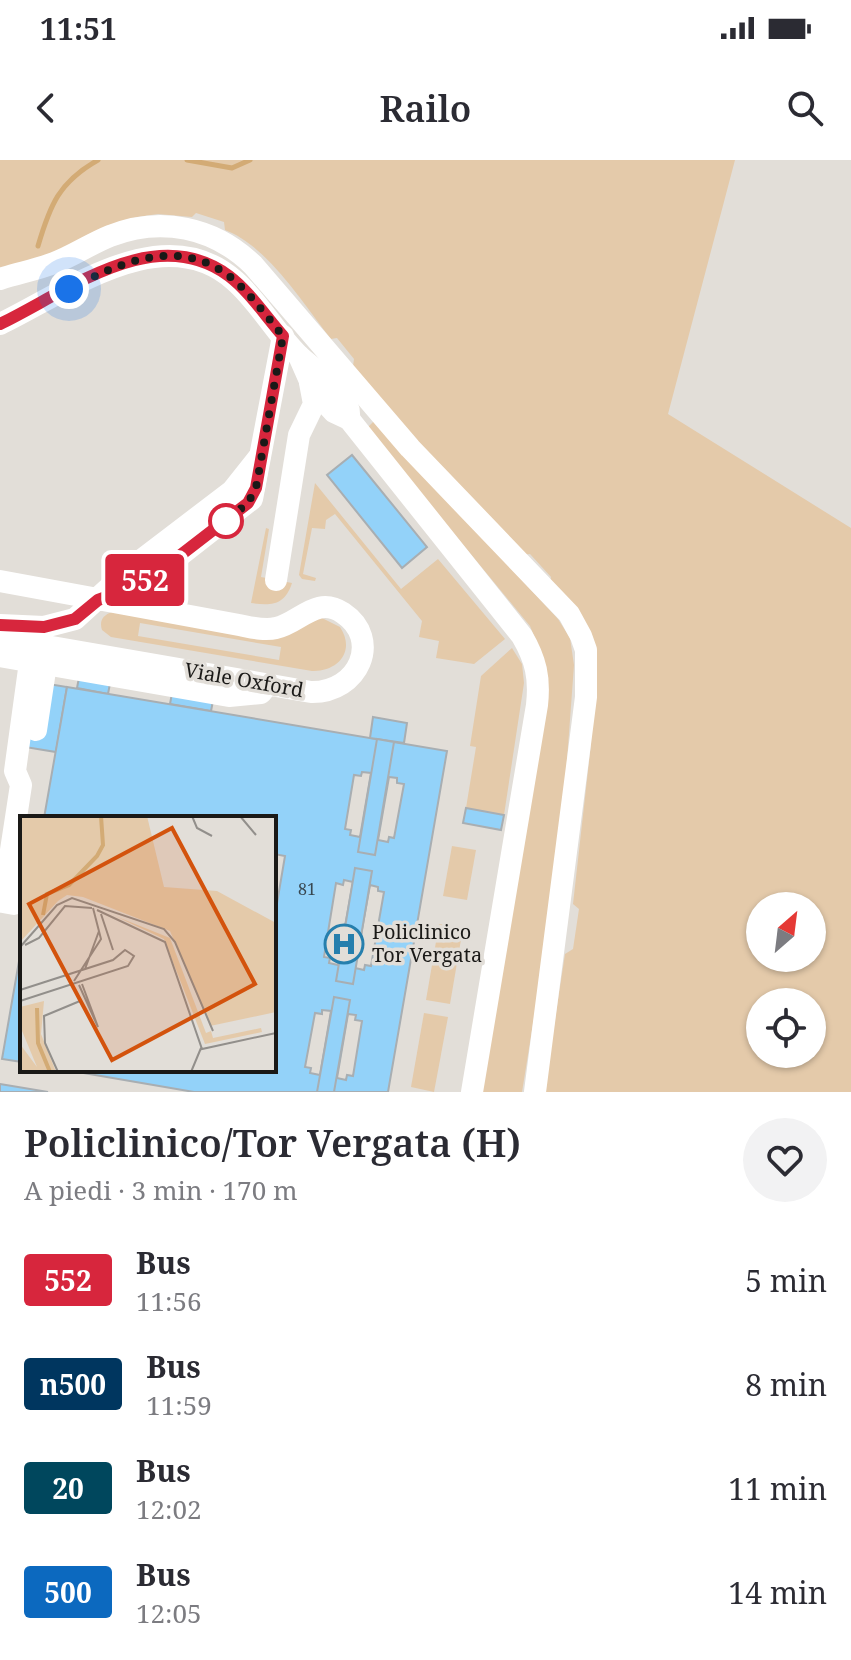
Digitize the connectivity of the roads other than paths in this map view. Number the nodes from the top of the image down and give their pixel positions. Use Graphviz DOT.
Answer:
graph roads {
  1 [pos="0,279"];
  2 [pos="0,324"];
  3 [pos="283,336"];
  4 [pos="299,356"];
  5 [pos="310,381"];
  6 [pos="343,411"];
  7 [pos="309,416"];
  8 [pos="260,456"];
  9 [pos="276,580"];
  10 [pos="0,581"];
  11 [pos="98,600"];
  12 [pos="0,625"];
  13 [pos="0,638"];
  14 [pos="0,656"];
  15 [pos="38,663"];
  16 [pos="268,685"];
  17 [pos="28,816"];
  18 [pos="20,865"];
  19 [pos="472,1092"];
  20 [pos="535,1092"];
  1 -- 20 [label="lane"];
  2 -- 3 [label="lane"];
  3 -- 4 [label="lane"];
  3 -- 8 [label="lane"];
  4 -- 5 [label="lane"];
  4 -- 6 [label="lane"];
  5 -- 6 [label="lane"];
  5 -- 7 [label="lane"];
  6 -- 7 [label="lane"];
  6 -- 19 [label="lane"];
  7 -- 9 [label="lane"];
  8 -- 11 [label="lane"];
  8 -- 11 [label="lane"];
  10 -- 11 [label="lane, Viale Oxford"];
  11 -- 12 [label="lane"];
  11 -- 16 [label="lane, Viale Oxford"];
  13 -- 16 [label="lane, Viale Oxford"];
  14 -- 15 [label="lane"];
  15 -- 16 [label="lane"];
  15 -- 17 [label="lane"];
  15 -- 18 [label="lane"];
}
